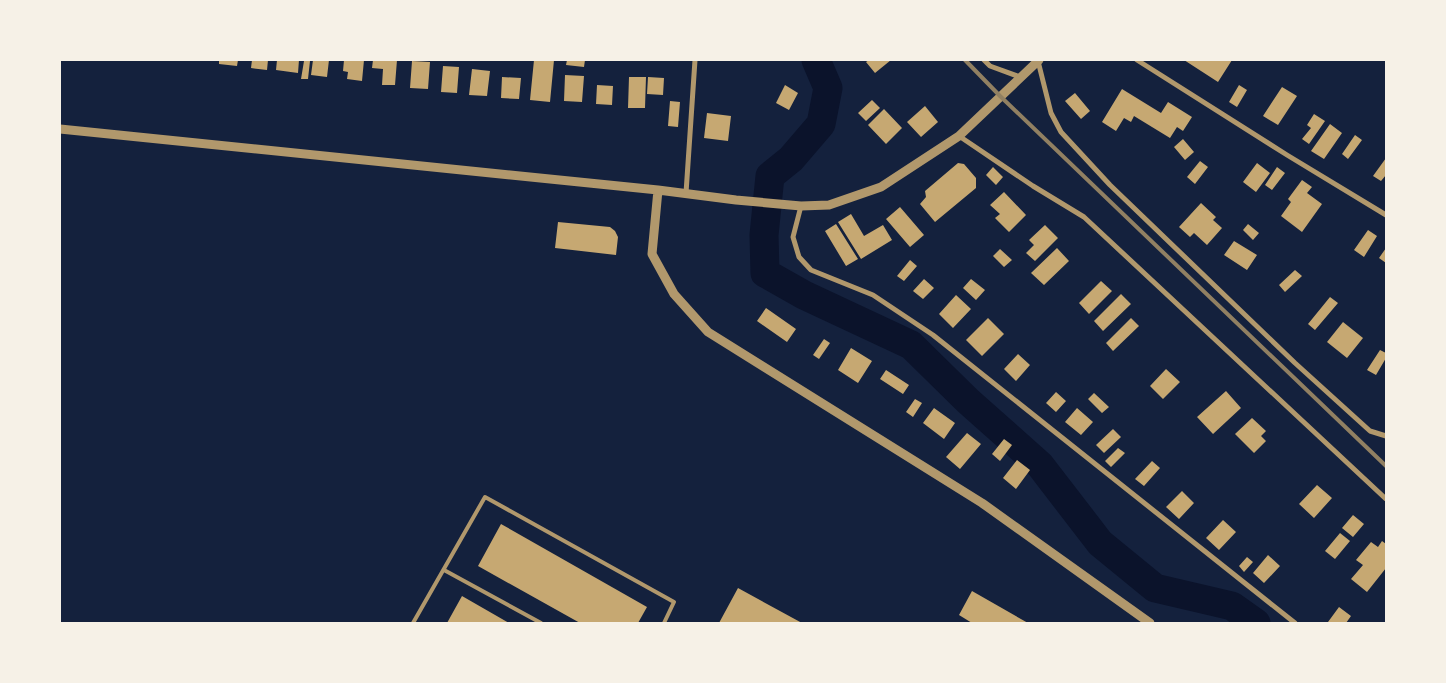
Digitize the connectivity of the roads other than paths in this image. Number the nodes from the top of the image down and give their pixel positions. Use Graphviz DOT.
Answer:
graph roads {
  1 [pos="696,60"];
  2 [pos="984,60"];
  3 [pos="1039,60"];
  4 [pos="1137,60"];
  5 [pos="1020,77"];
  6 [pos="60,129"];
  7 [pos="959,136"];
  8 [pos="658,190"];
  9 [pos="686,193"];
  10 [pos="801,206"];
  11 [pos="1386,215"];
  12 [pos="1386,436"];
  13 [pos="1386,498"];
  14 [pos="444,570"];
  15 [pos="413,623"];
  16 [pos="541,623"];
  17 [pos="665,623"];
  18 [pos="1150,623"];
  19 [pos="1295,623"];
  1 -- 9 [label="street"];
  2 -- 5 [label="street"];
  3 -- 5 [label="street"];
  3 -- 12 [label="street"];
  4 -- 11 [label="street"];
  5 -- 7 [label="street"];
  6 -- 8 [label="street"];
  7 -- 10 [label="street"];
  7 -- 13 [label="street"];
  8 -- 9 [label="street"];
  8 -- 18 [label="street"];
  9 -- 10 [label="street"];
  10 -- 19 [label="street"];
  14 -- 15 [label="lane"];
  14 -- 16 [label="lane"];
  14 -- 17 [label="lane"];
}
